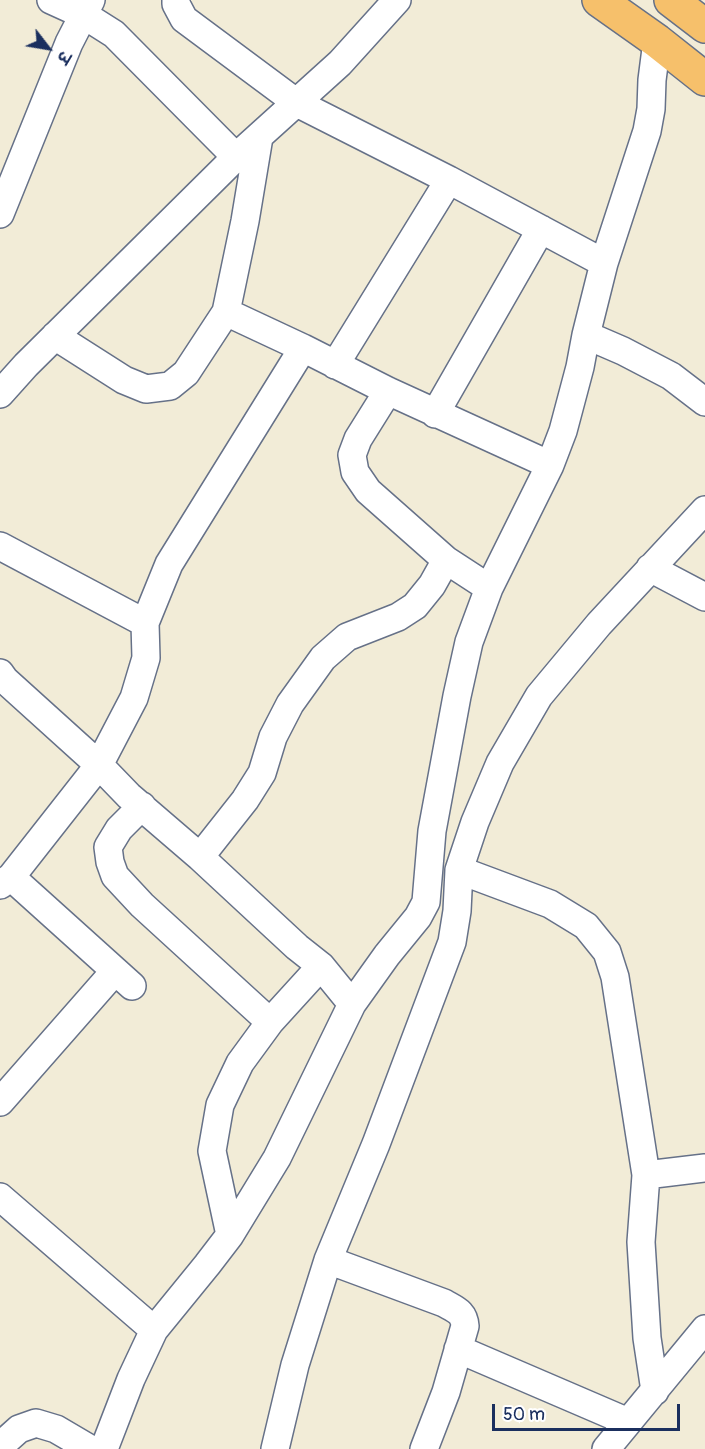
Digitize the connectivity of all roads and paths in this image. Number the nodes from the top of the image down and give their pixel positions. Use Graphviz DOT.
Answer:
graph roads {
  1 [pos="51,0"];
  2 [pos="176,0"];
  3 [pos="398,0"];
  4 [pos="599,0"];
  5 [pos="671,0"];
  6 [pos="88,7"];
  7 [pos="705,26"];
  8 [pos="657,41"];
  9 [pos="705,79"];
  10 [pos="297,103"];
  11 [pos="259,137"];
  12 [pos="236,157"];
  13 [pos="9,164"];
  14 [pos="449,180"];
  15 [pos="0,214"];
  16 [pos="542,229"];
  17 [pos="604,263"];
  18 [pos="226,312"];
  19 [pos="586,335"];
  20 [pos="55,336"];
  21 [pos="303,348"];
  22 [pos="335,364"];
  23 [pos="388,391"];
  24 [pos="0,394"];
  25 [pos="705,402"];
  26 [pos="435,414"];
  27 [pos="550,465"];
  28 [pos="705,510"];
  29 [pos="0,546"];
  30 [pos="446,560"];
  31 [pos="650,568"];
  32 [pos="489,588"];
  33 [pos="705,597"];
  34 [pos="145,623"];
  35 [pos="0,673"];
  36 [pos="99,765"];
  37 [pos="141,806"];
  38 [pos="200,857"];
  39 [pos="459,870"];
  40 [pos="5,881"];
  41 [pos="426,902"];
  42 [pos="457,911"];
  43 [pos="321,966"];
  44 [pos="352,1004"];
  45 [pos="270,1022"];
  46 [pos="0,1102"];
  47 [pos="705,1168"];
  48 [pos="646,1175"];
  49 [pos="0,1197"];
  50 [pos="230,1235"];
  51 [pos="328,1260"];
  52 [pos="705,1329"];
  53 [pos="154,1330"];
  54 [pos="458,1349"];
  55 [pos="655,1391"];
  56 [pos="628,1422"];
  57 [pos="0,1446"];
  58 [pos="90,1449"];
  59 [pos="104,1449"];
  60 [pos="275,1449"];
  61 [pos="424,1449"];
  62 [pos="606,1449"];
  1 -- 6 [label="street"];
  2 -- 10 [label="street"];
  3 -- 10 [label="street"];
  4 -- 8 [label="main road"];
  5 -- 7 [label="main road"];
  6 -- 12 [label="street"];
  6 -- 13 [label="street"];
  8 -- 9 [label="main road"];
  8 -- 17 [label="street"];
  10 -- 11 [label="street"];
  10 -- 14 [label="street"];
  11 -- 12 [label="street"];
  11 -- 18 [label="street"];
  12 -- 20 [label="street"];
  13 -- 15 [label="street"];
  14 -- 16 [label="street"];
  14 -- 22 [label="street"];
  16 -- 17 [label="street"];
  16 -- 26 [label="street"];
  17 -- 19 [label="street"];
  18 -- 20 [label="street"];
  18 -- 21 [label="street"];
  19 -- 25 [label="street"];
  19 -- 27 [label="street"];
  20 -- 24 [label="street"];
  21 -- 22 [label="street"];
  21 -- 34 [label="street"];
  22 -- 23 [label="street"];
  23 -- 26 [label="street"];
  23 -- 30 [label="street"];
  26 -- 27 [label="street"];
  27 -- 32 [label="street"];
  28 -- 31 [label="street"];
  29 -- 34 [label="street"];
  30 -- 32 [label="street"];
  30 -- 38 [label="street"];
  31 -- 33 [label="street"];
  31 -- 39 [label="street"];
  32 -- 41 [label="street"];
  34 -- 36 [label="street"];
  35 -- 36 [label="street"];
  36 -- 37 [label="street"];
  36 -- 40 [label="street"];
  37 -- 38 [label="street"];
  37 -- 45 [label="street"];
  38 -- 43 [label="street"];
  39 -- 42 [label="street"];
  39 -- 48 [label="street"];
  40 -- 46 [label="street"];
  41 -- 42 [label="street"];
  41 -- 44 [label="street"];
  42 -- 51 [label="street"];
  43 -- 44 [label="street"];
  43 -- 45 [label="street"];
  44 -- 50 [label="street"];
  45 -- 50 [label="street"];
  47 -- 48 [label="street"];
  48 -- 55 [label="street"];
  49 -- 53 [label="street"];
  50 -- 53 [label="street"];
  51 -- 54 [label="street"];
  51 -- 60 [label="street"];
  52 -- 55 [label="street"];
  53 -- 59 [label="street"];
  54 -- 56 [label="street"];
  54 -- 61 [label="street"];
  55 -- 56 [label="street"];
  56 -- 62 [label="street"];
  57 -- 58 [label="street"];
}
